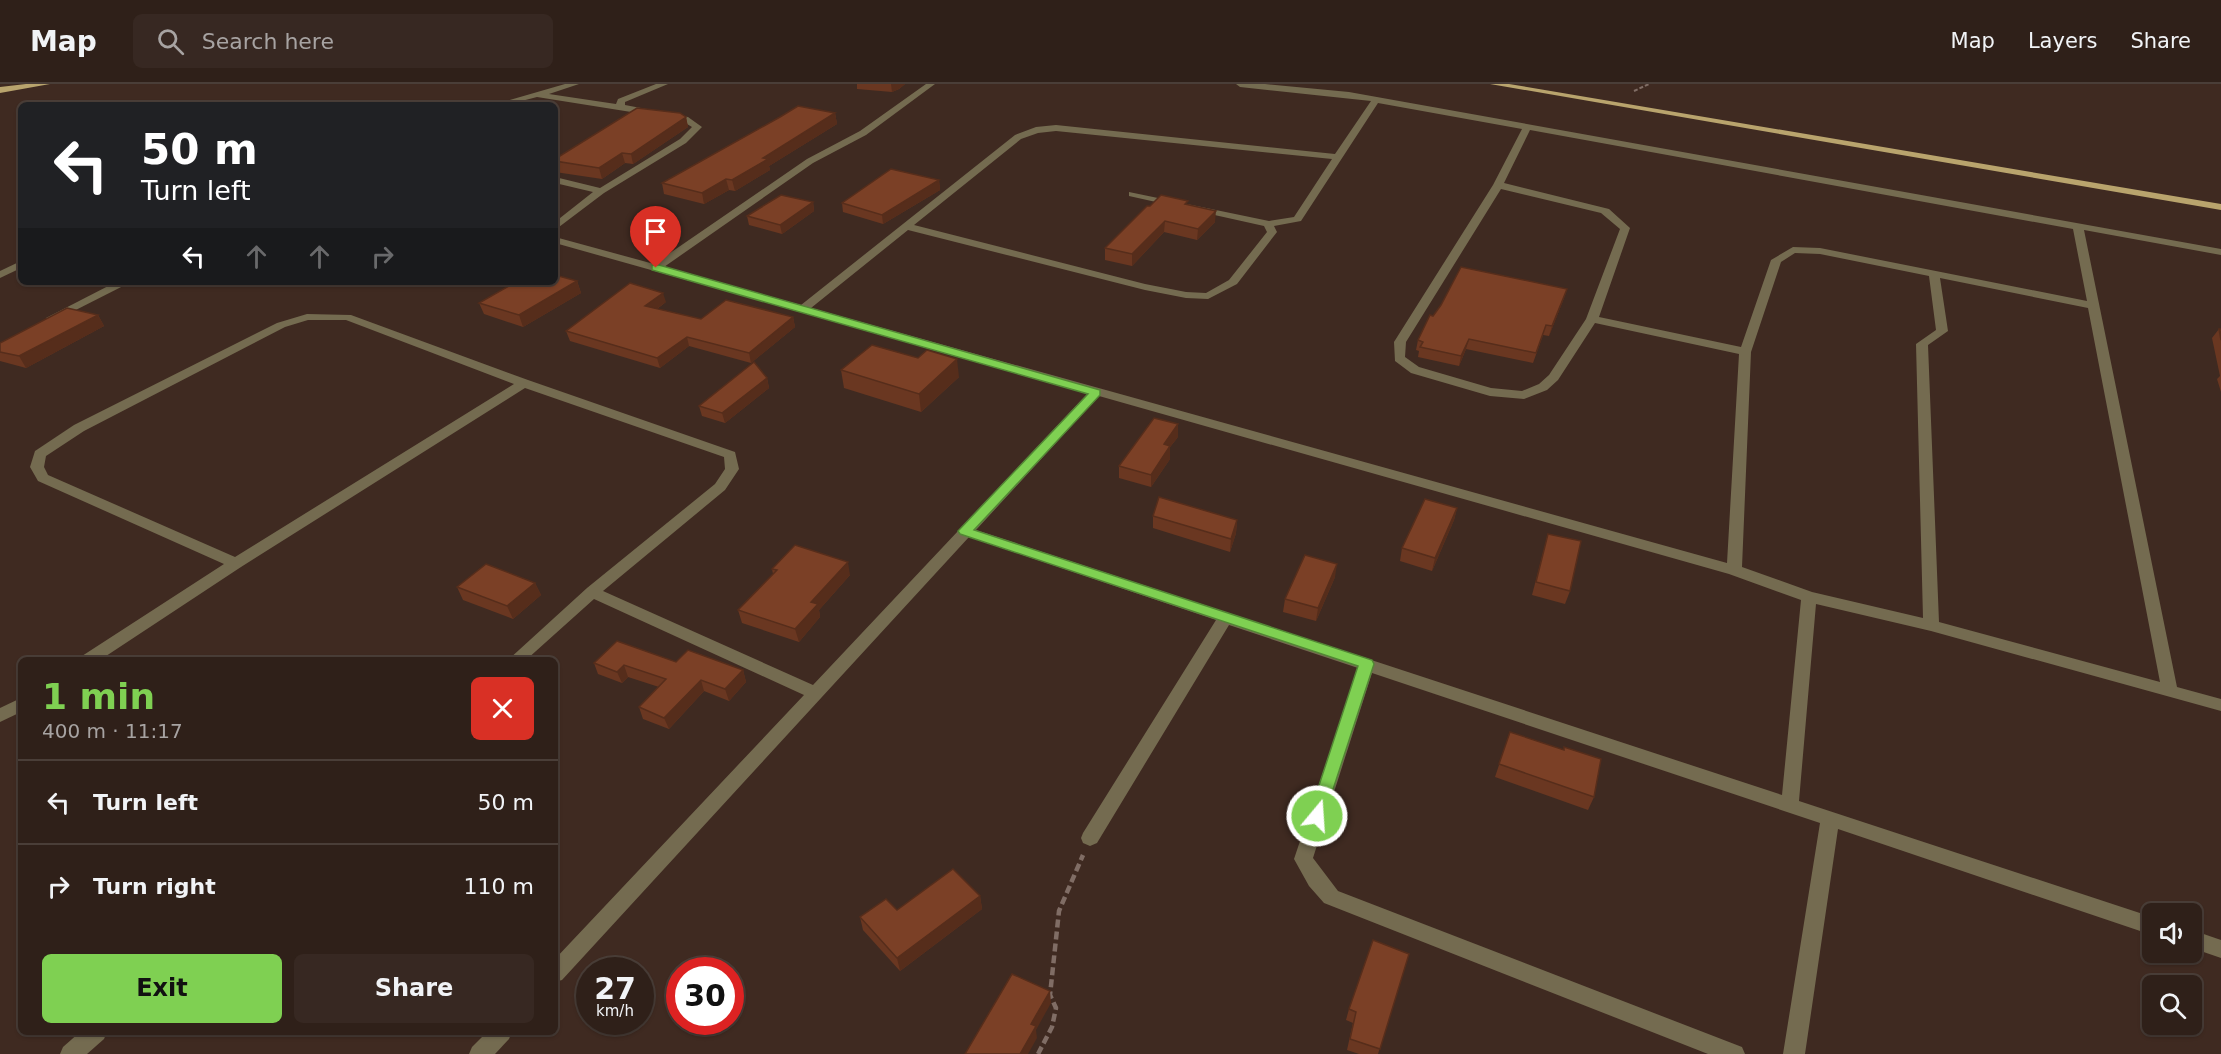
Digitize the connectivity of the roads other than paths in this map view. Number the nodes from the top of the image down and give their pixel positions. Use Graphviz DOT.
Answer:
graph roads {
  1 [pos="46,84"];
  2 [pos="575,84"];
  3 [pos="664,84"];
  4 [pos="931,84"];
  5 [pos="1240,84"];
  6 [pos="1494,84"];
  7 [pos="0,90"];
  8 [pos="535,94"];
  9 [pos="1376,100"];
  10 [pos="507,102"];
  11 [pos="620,109"];
  12 [pos="1527,127"];
  13 [pos="1337,158"];
  14 [pos="558,181"];
  15 [pos="1498,185"];
  16 [pos="601,191"];
  17 [pos="1132,194"];
  18 [pos="2221,207"];
  19 [pos="1268,224"];
  20 [pos="558,225"];
  21 [pos="909,226"];
  22 [pos="2078,226"];
  23 [pos="558,241"];
  24 [pos="2221,252"];
  25 [pos="18,266"];
  26 [pos="656,268"];
  27 [pos="1934,274"];
  28 [pos="0,275"];
  29 [pos="119,285"];
  30 [pos="2092,305"];
  31 [pos="804,309"];
  32 [pos="1592,319"];
  33 [pos="42,323"];
  34 [pos="1745,352"];
  35 [pos="524,383"];
  36 [pos="1095,393"];
  37 [pos="965,531"];
  38 [pos="236,563"];
  39 [pos="1734,570"];
  40 [pos="592,592"];
  41 [pos="1809,597"];
  42 [pos="1226,617"];
  43 [pos="1931,625"];
  44 [pos="93,657"];
  45 [pos="519,657"];
  46 [pos="1367,664"];
  47 [pos="2170,691"];
  48 [pos="815,693"];
  49 [pos="2221,705"];
  50 [pos="18,707"];
  51 [pos="0,716"];
  52 [pos="1790,805"];
  53 [pos="1830,818"];
  54 [pos="1090,838"];
  55 [pos="2142,923"];
  56 [pos="2202,942"];
  57 [pos="2221,949"];
  58 [pos="558,970"];
  59 [pos="93,1035"];
  60 [pos="498,1035"];
  61 [pos="71,1054"];
  62 [pos="480,1054"];
  63 [pos="1734,1054"];
  64 [pos="1794,1054"];
  1 -- 7 [label="main road"];
  2 -- 8 [label="street"];
  3 -- 11 [label="street"];
  4 -- 26 [label="street"];
  5 -- 9 [label="street"];
  6 -- 18 [label="main road"];
  8 -- 10 [label="street"];
  8 -- 11 [label="street"];
  9 -- 12 [label="street"];
  9 -- 13 [label="street"];
  11 -- 16 [label="street"];
  12 -- 15 [label="street"];
  12 -- 22 [label="street"];
  13 -- 19 [label="street"];
  13 -- 21 [label="street"];
  14 -- 16 [label="street"];
  15 -- 32 [label="street"];
  15 -- 32 [label="street"];
  16 -- 20 [label="street"];
  17 -- 19 [label="street"];
  19 -- 21 [label="street"];
  21 -- 31 [label="street"];
  22 -- 24 [label="street"];
  22 -- 30 [label="street"];
  23 -- 26 [label="street"];
  25 -- 28 [label="street"];
  26 -- 31 [label="street"];
  27 -- 30 [label="street"];
  27 -- 34 [label="street"];
  27 -- 43 [label="street"];
  29 -- 33 [label="street"];
  30 -- 47 [label="street"];
  31 -- 36 [label="street"];
  32 -- 34 [label="street"];
  34 -- 39 [label="street"];
  35 -- 38 [label="street"];
  35 -- 38 [label="street"];
  35 -- 40 [label="street"];
  36 -- 37 [label="street"];
  36 -- 39 [label="street"];
  37 -- 42 [label="street"];
  37 -- 48 [label="street"];
  38 -- 44 [label="street"];
  39 -- 41 [label="street"];
  40 -- 45 [label="street"];
  40 -- 48 [label="street"];
  41 -- 43 [label="street"];
  41 -- 52 [label="street"];
  42 -- 46 [label="street"];
  42 -- 54 [label="street"];
  43 -- 47 [label="street"];
  46 -- 52 [label="street"];
  46 -- 63 [label="street"];
  47 -- 49 [label="street"];
  48 -- 58 [label="street"];
  50 -- 51 [label="street"];
  52 -- 53 [label="street"];
  53 -- 55 [label="street"];
  53 -- 64 [label="street"];
  56 -- 57 [label="street"];
  59 -- 61 [label="street"];
  60 -- 62 [label="street"];
}
